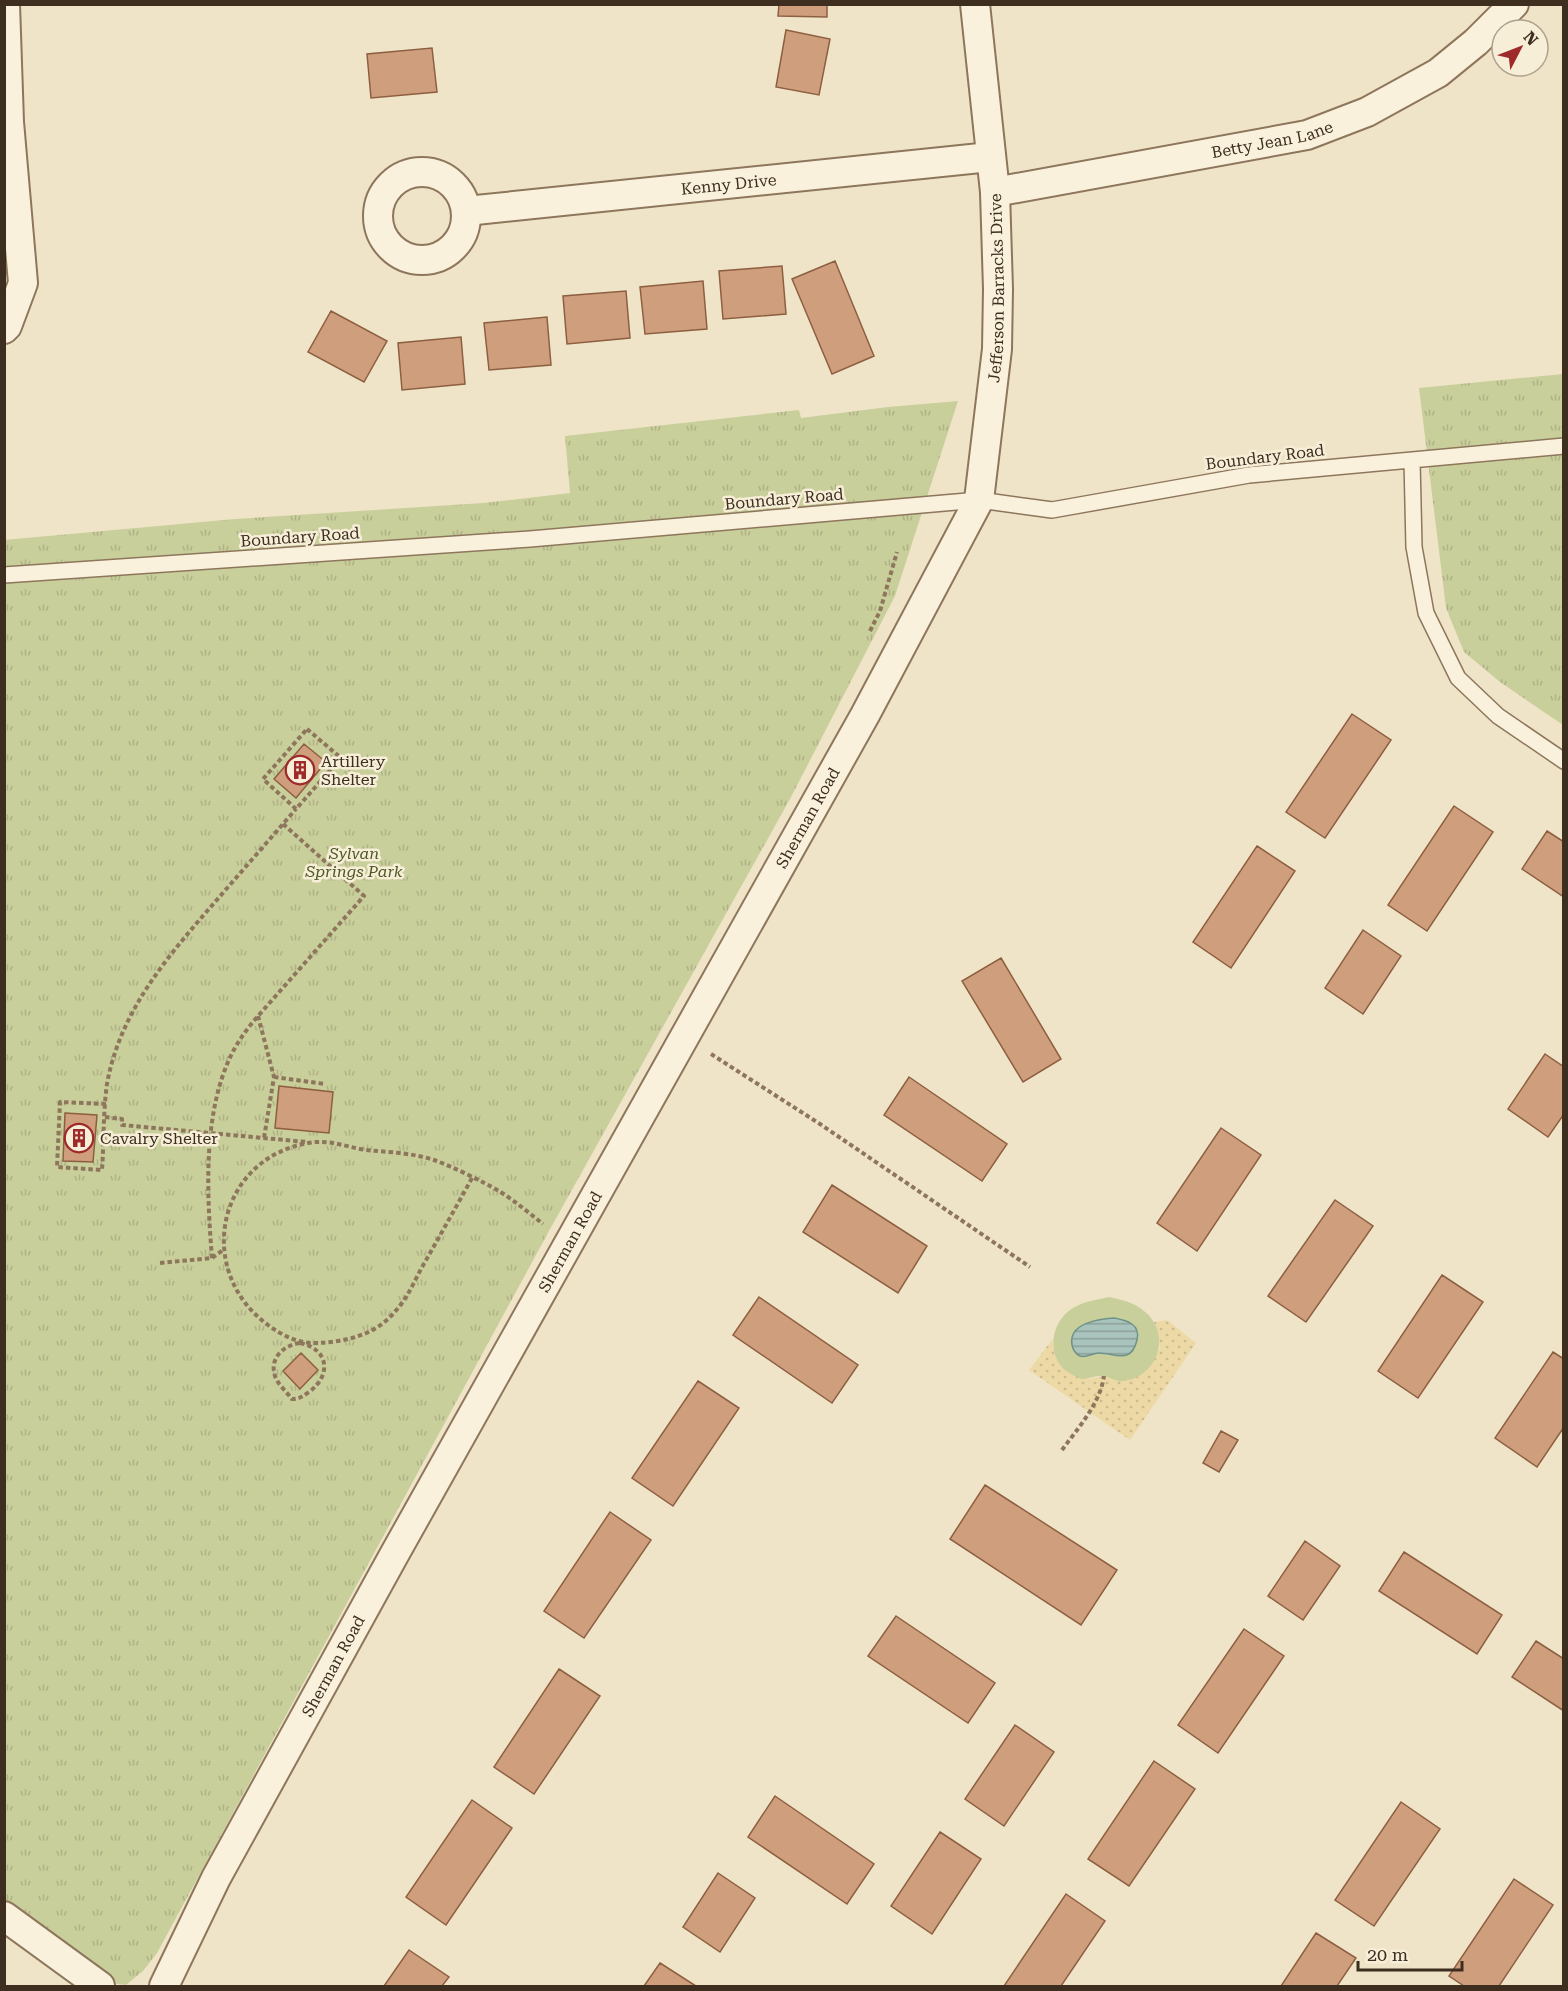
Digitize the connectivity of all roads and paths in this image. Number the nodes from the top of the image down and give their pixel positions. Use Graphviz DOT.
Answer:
graph roads {
  1 [pos="4,4"];
  2 [pos="975,4"];
  3 [pos="1514,4"];
  4 [pos="990,157"];
  5 [pos="995,192"];
  6 [pos="466,211"];
  7 [pos="4,329"];
  8 [pos="1563,446"];
  9 [pos="1412,460"];
  10 [pos="979,500"];
  11 [pos="897,552"];
  12 [pos="4,575"];
  13 [pos="866,640"];
  14 [pos="1563,761"];
  15 [pos="296,809"];
  16 [pos="283,824"];
  17 [pos="258,1016"];
  18 [pos="710,1053"];
  19 [pos="273,1077"];
  20 [pos="325,1084"];
  21 [pos="106,1104"];
  22 [pos="105,1117"];
  23 [pos="212,1133"];
  24 [pos="264,1138"];
  25 [pos="309,1142"];
  26 [pos="472,1178"];
  27 [pos="546,1226"];
  28 [pos="223,1250"];
  29 [pos="212,1258"];
  30 [pos="160,1263"];
  31 [pos="1030,1267"];
  32 [pos="304,1344"];
  33 [pos="1104,1376"];
  34 [pos="1062,1450"];
  35 [pos="4,1916"];
  36 [pos="100,1986"];
  37 [pos="164,1986"];
  1 -- 7 [label="street"];
  2 -- 4 [label="street, Jefferson Barracks Drive"];
  3 -- 5 [label="street, Betty Jean Lane"];
  4 -- 5 [label="street, Jefferson Barracks Drive"];
  4 -- 6 [label="street, Kenny Drive"];
  5 -- 10 [label="street, Jefferson Barracks Drive"];
  8 -- 9 [label="lane, Boundary Road"];
  9 -- 10 [label="lane, Boundary Road"];
  9 -- 14 [label="lane"];
  10 -- 12 [label="lane, Boundary Road"];
  10 -- 37 [label="street, Sherman Road"];
  11 -- 13 [label="path"];
  15 -- 15 [label="path"];
  15 -- 16 [label="path"];
  16 -- 17 [label="path"];
  16 -- 21 [label="path"];
  17 -- 19 [label="path"];
  17 -- 23 [label="path"];
  18 -- 31 [label="path"];
  19 -- 20 [label="path"];
  19 -- 24 [label="path"];
  21 -- 22 [label="path"];
  21 -- 22 [label="path"];
  22 -- 23 [label="path"];
  23 -- 24 [label="path"];
  23 -- 29 [label="path"];
  24 -- 25 [label="path"];
  25 -- 26 [label="path"];
  25 -- 28 [label="path"];
  26 -- 27 [label="path"];
  26 -- 32 [label="path"];
  28 -- 29 [label="path"];
  28 -- 32 [label="path"];
  29 -- 30 [label="path"];
  32 -- 32 [label="path"];
  33 -- 34 [label="path"];
  35 -- 36 [label="street"];
}
